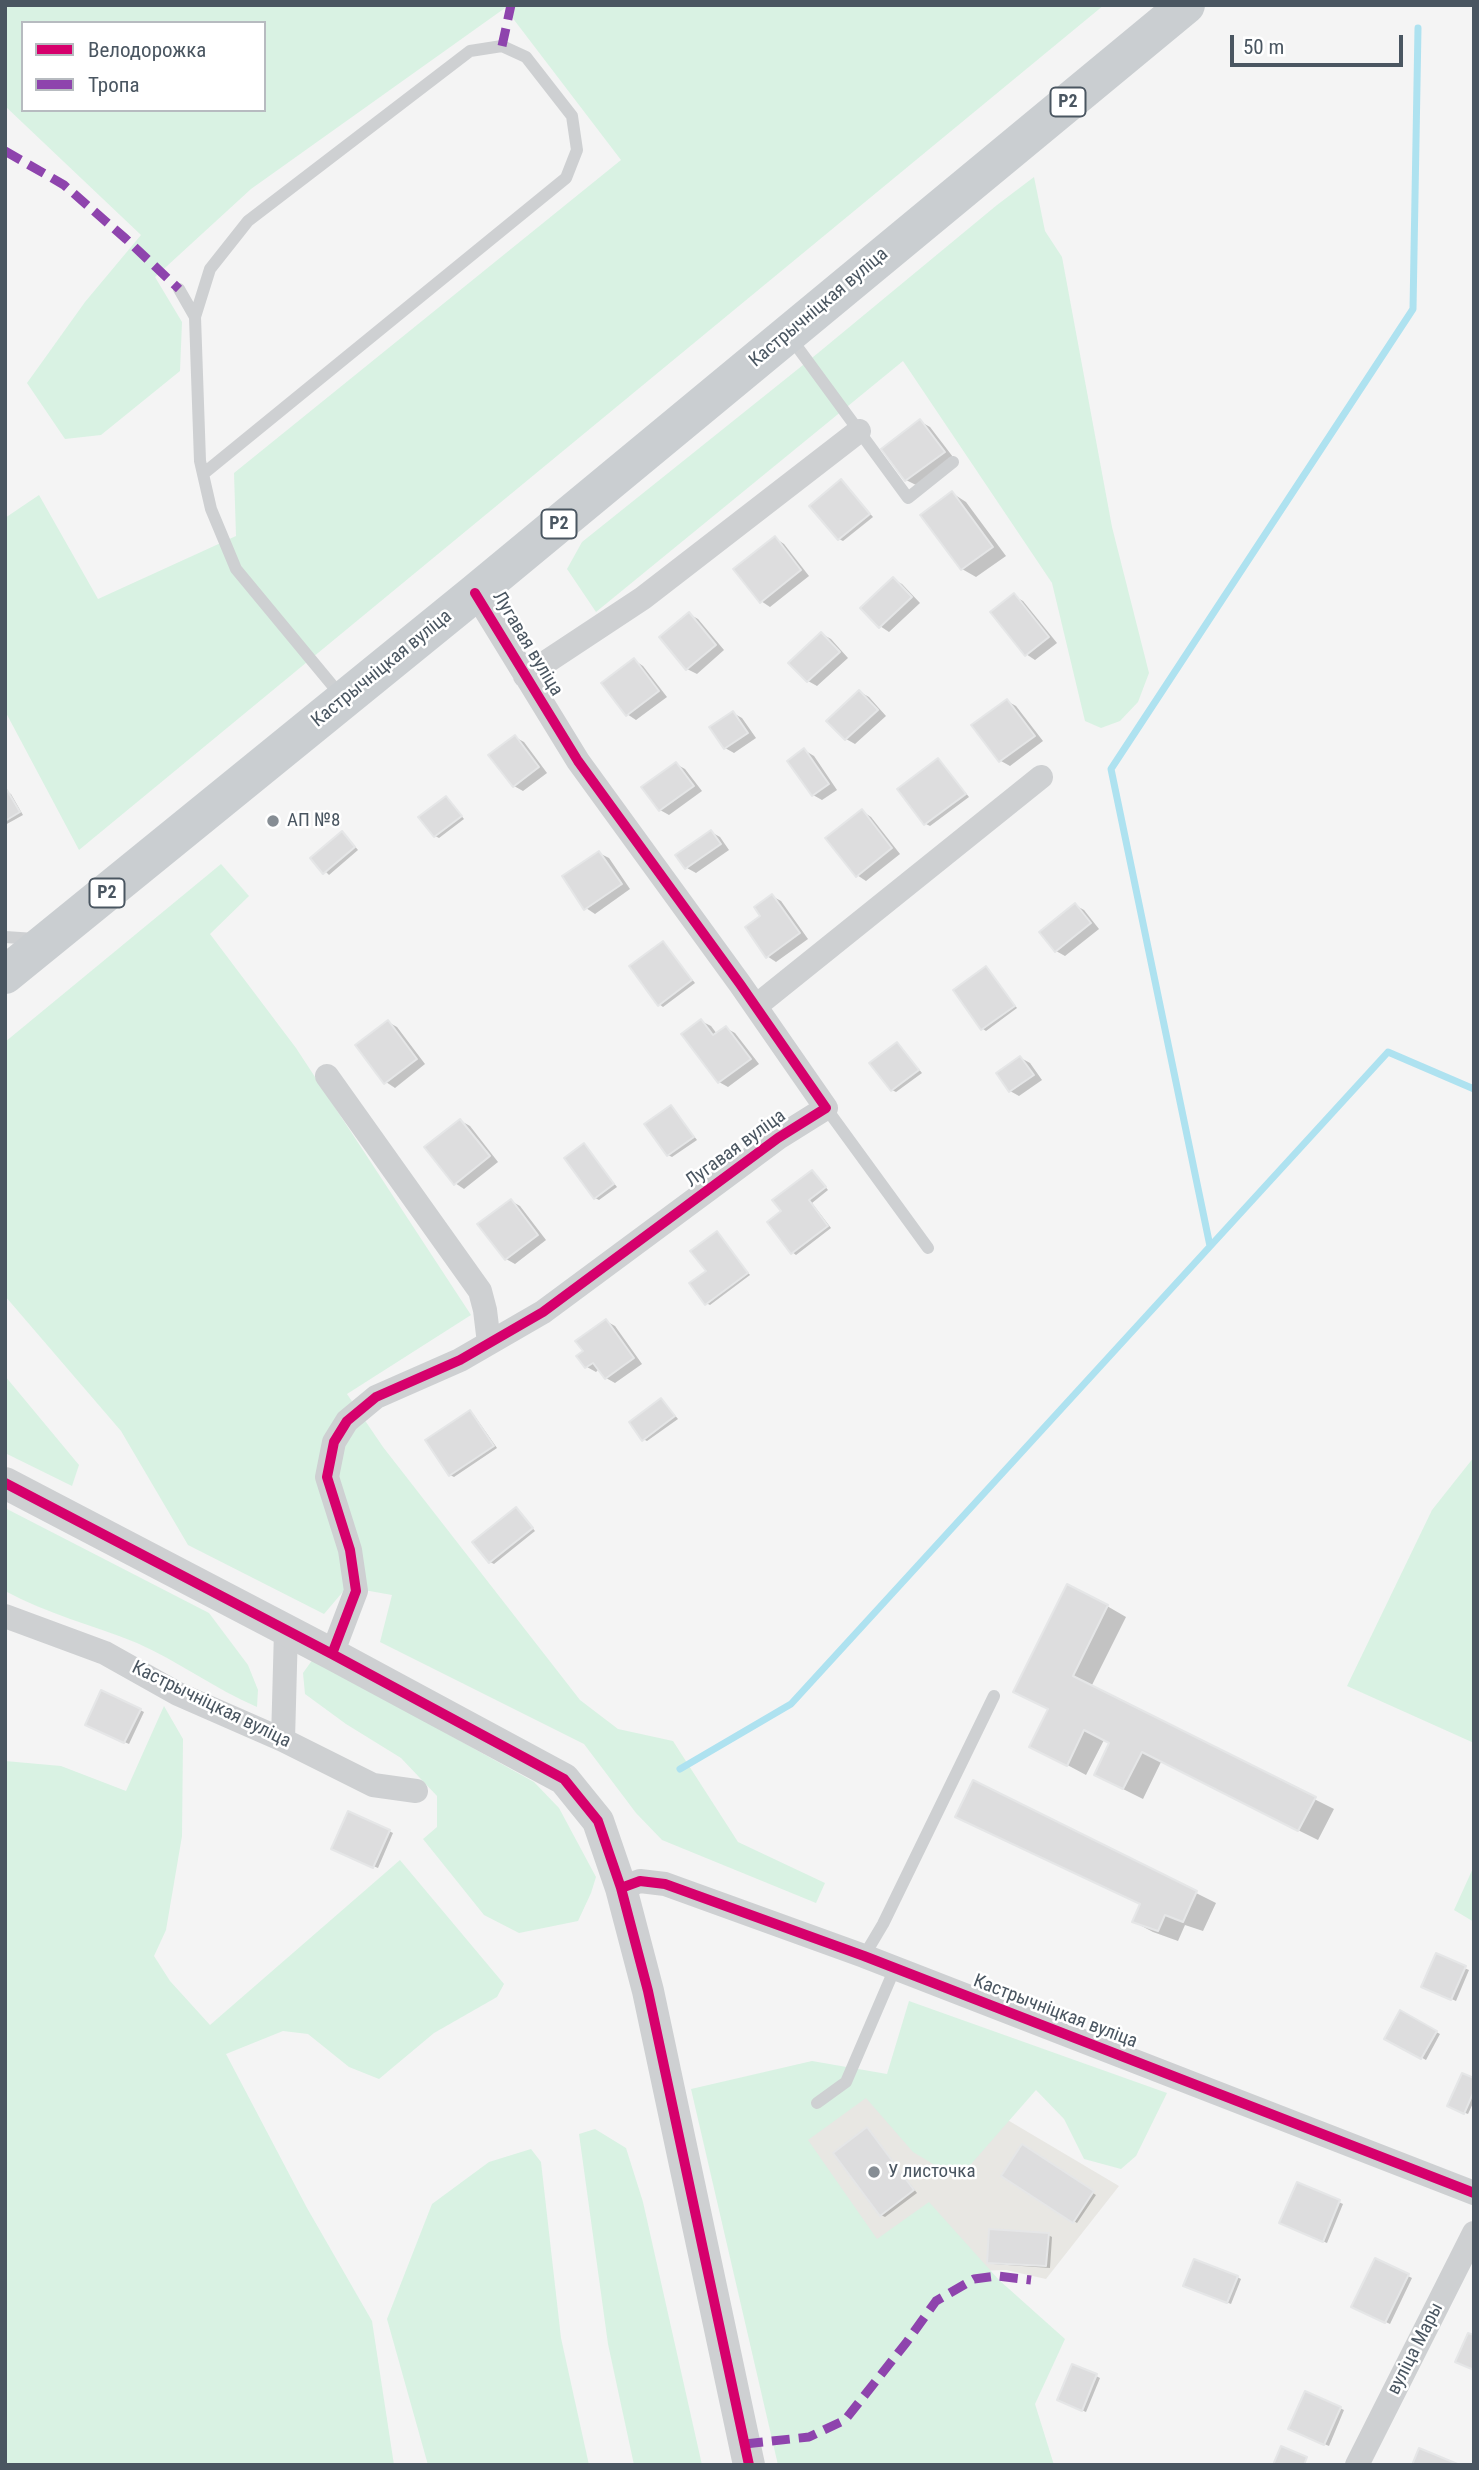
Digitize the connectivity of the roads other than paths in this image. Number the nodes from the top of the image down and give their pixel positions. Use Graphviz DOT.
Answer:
graph roads {
  1 [pos="1186,5"];
  2 [pos="179,289"];
  3 [pos="195,317"];
  4 [pos="788,333"];
  5 [pos="859,431"];
  6 [pos="953,463"];
  7 [pos="203,474"];
  8 [pos="475,593"];
  9 [pos="525,676"];
  10 [pos="344,700"];
  11 [pos="1041,778"];
  12 [pos="5,937"];
  13 [pos="50,940"];
  14 [pos="5,975"];
  15 [pos="756,1006"];
  16 [pos="327,1076"];
  17 [pos="826,1108"];
  18 [pos="928,1248"];
  19 [pos="489,1343"];
  20 [pos="5,1483"];
  21 [pos="5,1616"];
  22 [pos="286,1630"];
  23 [pos="332,1654"];
  24 [pos="995,1696"];
  25 [pos="284,1740"];
  26 [pos="416,1791"];
  27 [pos="621,1888"];
  28 [pos="864,1956"];
  29 [pos="895,1968"];
  30 [pos="817,2103"];
  31 [pos="1474,2193"];
  32 [pos="1474,2233"];
  33 [pos="749,2465"];
  34 [pos="1357,2465"];
  1 -- 4 [label="main road, Кастрычніцкая вуліца / Р2"];
  2 -- 3 [label="lane"];
  3 -- 7 [label="lane"];
  3 -- 7 [label="lane"];
  4 -- 5 [label="lane"];
  4 -- 8 [label="main road, Кастрычніцкая вуліца / Р2"];
  5 -- 6 [label="lane"];
  5 -- 9 [label="street, Лугавая вуліца"];
  7 -- 10 [label="lane"];
  8 -- 9 [label="street, Лугавая вуліца"];
  8 -- 10 [label="main road, Кастрычніцкая вуліца / Р2"];
  9 -- 15 [label="street, Лугавая вуліца"];
  10 -- 13 [label="main road, Кастрычніцкая вуліца / Р2"];
  11 -- 15 [label="street"];
  12 -- 13 [label="lane"];
  13 -- 14 [label="main road, Кастрычніцкая вуліца / Р2"];
  15 -- 17 [label="street, Лугавая вуліца"];
  16 -- 19 [label="street"];
  17 -- 18 [label="lane"];
  17 -- 19 [label="street, Лугавая вуліца"];
  19 -- 23 [label="street, Лугавая вуліца"];
  20 -- 22 [label="street"];
  21 -- 25 [label="street, Кастрычніцкая вуліца"];
  22 -- 23 [label="street"];
  22 -- 25 [label="street"];
  23 -- 27 [label="street"];
  24 -- 28 [label="lane"];
  25 -- 26 [label="street, Кастрычніцкая вуліца"];
  27 -- 28 [label="street, Кастрычніцкая вуліца"];
  27 -- 33 [label="street"];
  28 -- 29 [label="street, Кастрычніцкая вуліца"];
  29 -- 30 [label="lane"];
  29 -- 31 [label="street, Кастрычніцкая вуліца"];
  32 -- 34 [label="street, вуліца Мары"];
}
